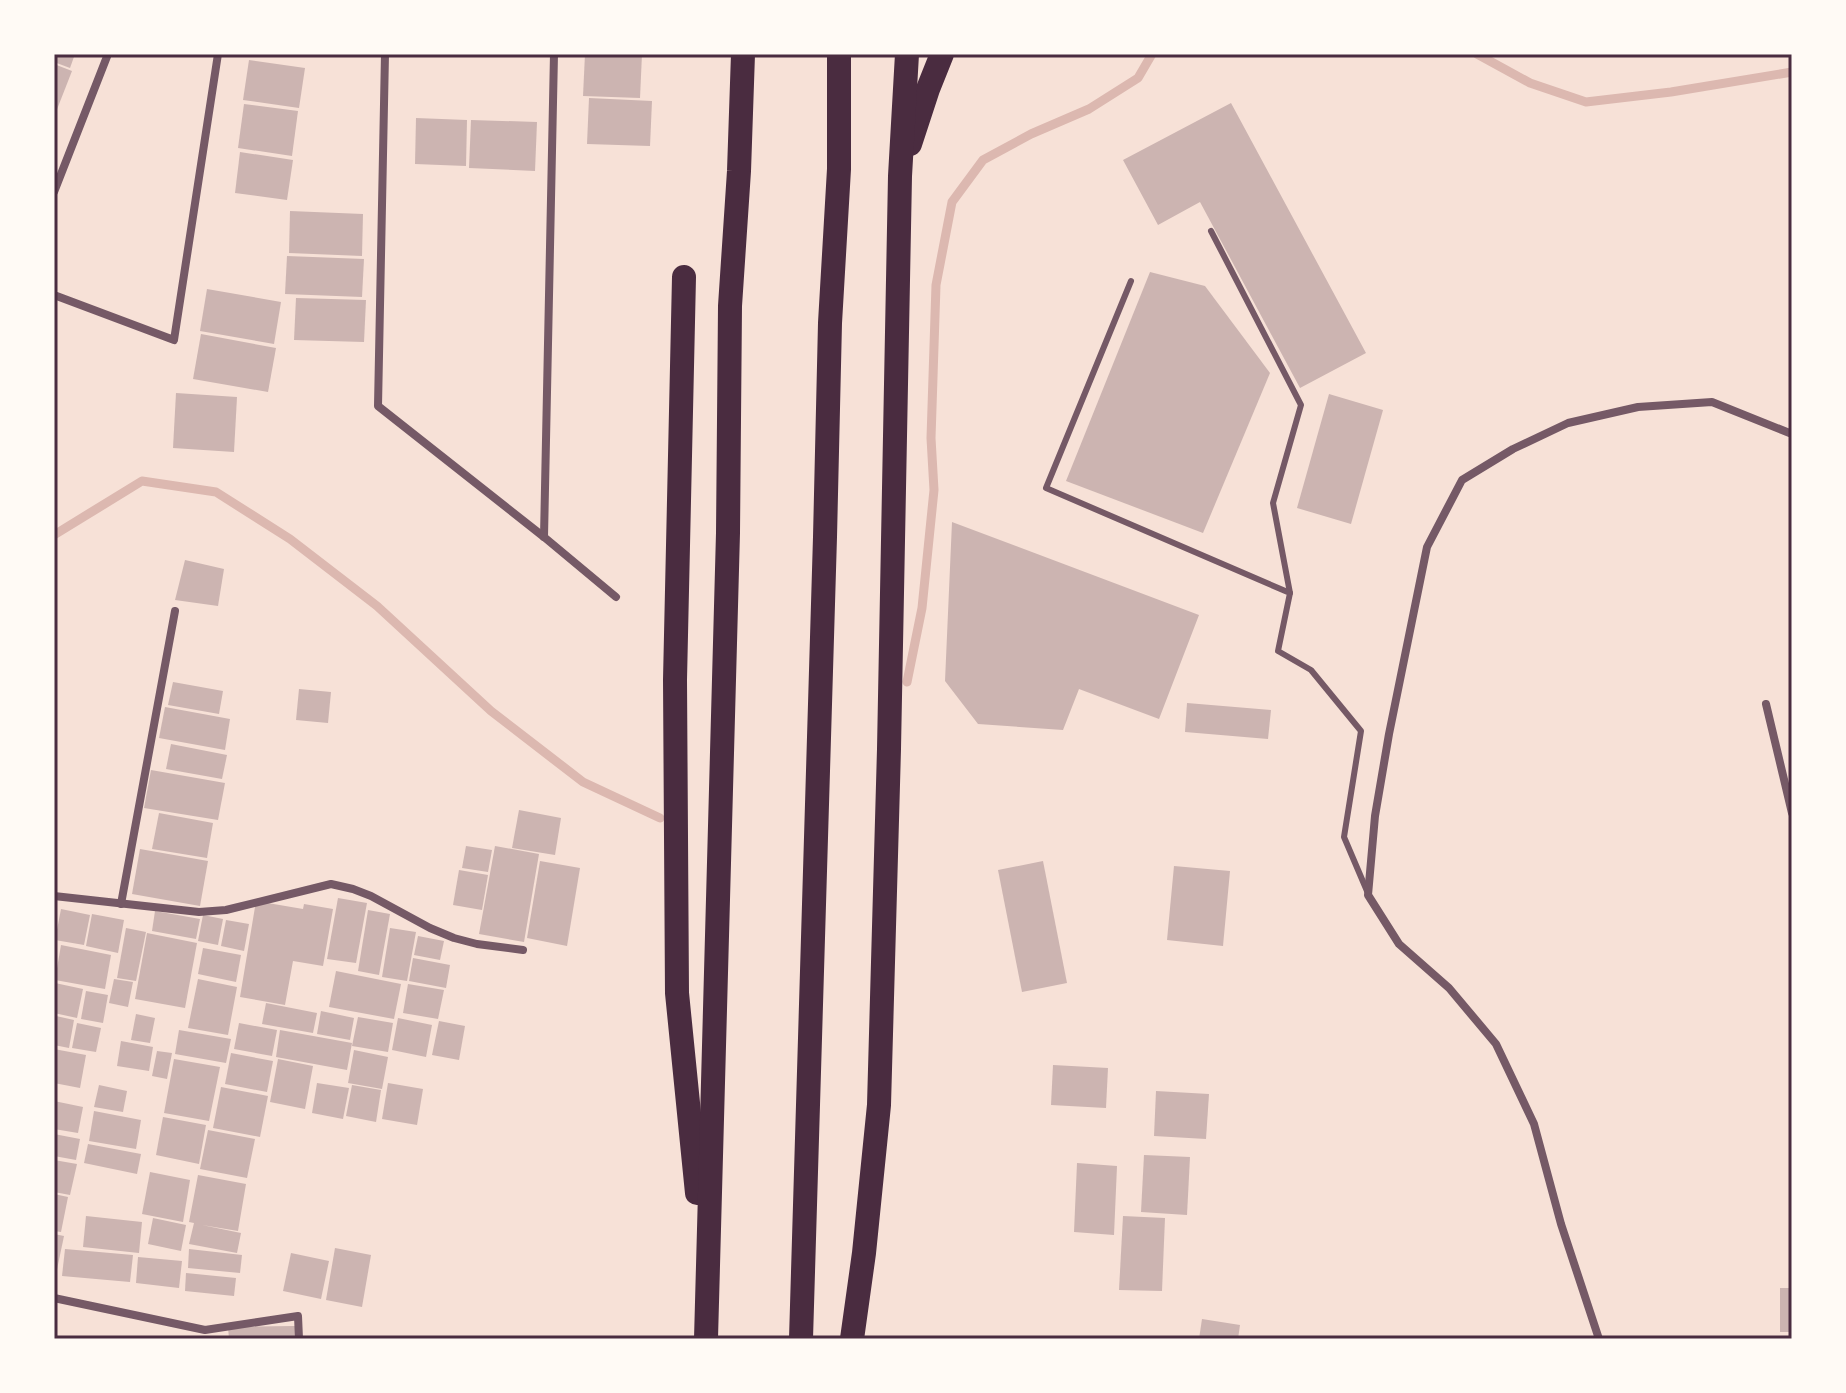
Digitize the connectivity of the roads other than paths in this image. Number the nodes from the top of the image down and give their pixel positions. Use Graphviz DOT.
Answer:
graph roads {
  1 [pos="108,54"];
  2 [pos="218,54"];
  3 [pos="385,54"];
  4 [pos="554,54"];
  5 [pos="743,54"];
  6 [pos="839,54"];
  7 [pos="907,54"];
  8 [pos="942,54"];
  9 [pos="900,176"];
  10 [pos="54,192"];
  11 [pos="1211,231"];
  12 [pos="684,277"];
  13 [pos="1131,281"];
  14 [pos="54,295"];
  15 [pos="1792,434"];
  16 [pos="544,537"];
  17 [pos="1290,593"];
  18 [pos="616,597"];
  19 [pos="175,611"];
  20 [pos="1766,704"];
  21 [pos="1792,813"];
  22 [pos="1368,895"];
  23 [pos="54,896"];
  24 [pos="121,904"];
  25 [pos="523,950"];
  26 [pos="707,1291"];
  27 [pos="54,1298"];
  28 [pos="299,1339"];
  29 [pos="706,1339"];
  30 [pos="801,1339"];
  31 [pos="852,1339"];
  32 [pos="1599,1339"];
  1 -- 10 [label="street"];
  2 -- 14 [label="street"];
  3 -- 16 [label="street"];
  4 -- 16 [label="street"];
  5 -- 26 [label="highway"];
  6 -- 30 [label="highway"];
  7 -- 9 [label="highway"];
  8 -- 9 [label="highway"];
  9 -- 31 [label="highway"];
  11 -- 17 [label="lane"];
  12 -- 26 [label="highway"];
  13 -- 17 [label="lane"];
  15 -- 22 [label="street"];
  16 -- 18 [label="street"];
  17 -- 22 [label="lane"];
  19 -- 24 [label="street"];
  20 -- 21 [label="street"];
  22 -- 32 [label="street"];
  23 -- 24 [label="street"];
  24 -- 25 [label="street"];
  26 -- 29 [label="highway"];
  27 -- 28 [label="street"];
}
